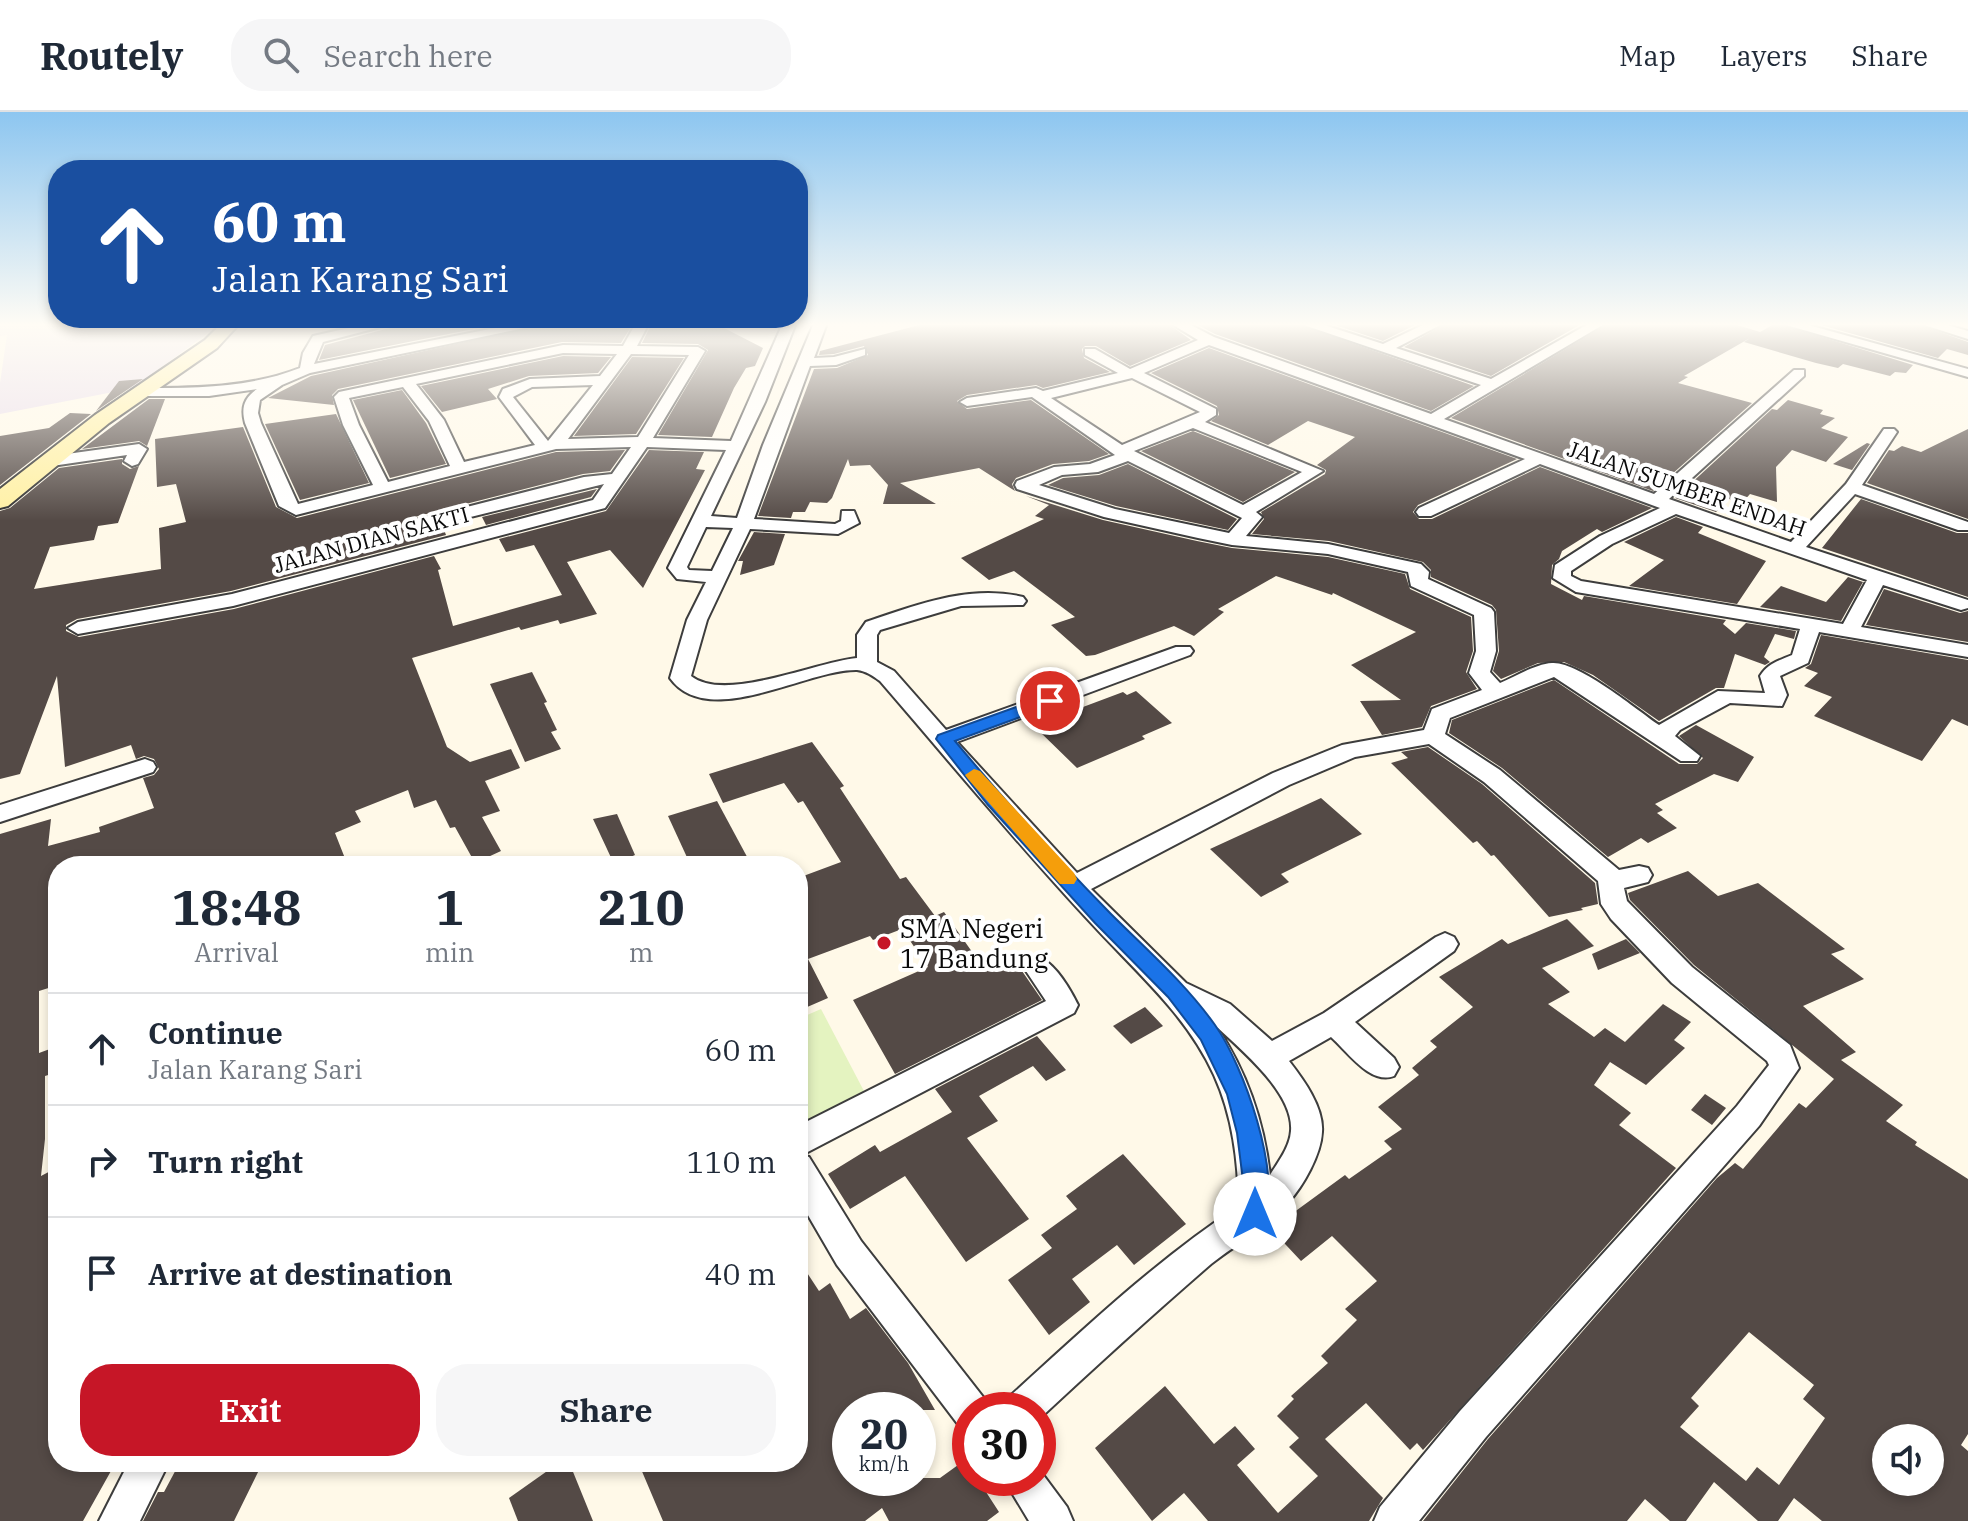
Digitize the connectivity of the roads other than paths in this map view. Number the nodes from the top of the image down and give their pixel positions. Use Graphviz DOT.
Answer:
graph roads {
  1 [pos="146,389"];
  2 [pos="231,389"];
  3 [pos="267,389"];
  4 [pos="375,389"];
  5 [pos="412,389"];
  6 [pos="516,389"];
  7 [pos="597,389"];
  8 [pos="676,389"];
  9 [pos="763,389"];
  10 [pos="795,389"];
  11 [pos="1043,389"];
  12 [pos="1162,389"];
  13 [pos="1347,389"];
  14 [pos="1487,389"];
  15 [pos="1783,389"];
  16 [pos="1036,390"];
  17 [pos="141,392"];
  18 [pos="209,392"];
  19 [pos="253,398"];
  20 [pos="967,402"];
  21 [pos="1433,419"];
  22 [pos="1193,423"];
  23 [pos="1889,432"];
  24 [pos="643,442"];
  25 [pos="550,445"];
  26 [pos="735,446"];
  27 [pos="1124,453"];
  28 [pos="1538,459"];
  29 [pos="132,461"];
  30 [pos="45,462"];
  31 [pos="460,470"];
  32 [pos="616,478"];
  33 [pos="1852,487"];
  34 [pos="384,490"];
  35 [pos="0,501"];
  36 [pos="1667,504"];
  37 [pos="1243,512"];
  38 [pos="1425,512"];
  39 [pos="848,515"];
  40 [pos="699,521"];
  41 [pos="414,526"];
  42 [pos="743,526"];
  43 [pos="1964,526"];
  44 [pos="1232,540"];
  45 [pos="1795,548"];
  46 [pos="719,577"];
  47 [pos="1878,577"];
  48 [pos="1016,601"];
  49 [pos="1961,604"];
  50 [pos="1811,626"];
  51 [pos="78,628"];
  52 [pos="1848,633"];
  53 [pos="1183,651"];
  54 [pos="1968,651"];
  55 [pos="867,665"];
  56 [pos="1497,693"];
  57 [pos="1433,736"];
  58 [pos="1661,737"];
  59 [pos="944,739"];
  60 [pos="1689,756"];
  61 [pos="145,767"];
  62 [pos="0,814"];
  63 [pos="1074,886"];
  64 [pos="1445,944"];
  65 [pos="1038,968"];
  66 [pos="1176,991"];
  67 [pos="1334,1021"];
  68 [pos="1269,1057"];
  69 [pos="1384,1067"];
  70 [pos="808,1137"];
  71 [pos="808,1185"];
  72 [pos="1255,1214"];
  73 [pos="956,1392"];
  74 [pos="1042,1392"];
  75 [pos="145,1472"];
  76 [pos="1035,1496"];
  77 [pos="119,1521"];
  78 [pos="1053,1521"];
  79 [pos="1394,1521"];
  1 -- 17 [label="main road"];
  2 -- 18 [label="street"];
  3 -- 19 [label="street"];
  4 -- 34 [label="street"];
  5 -- 31 [label="street"];
  6 -- 25 [label="street"];
  7 -- 25 [label="street"];
  8 -- 24 [label="street, JALAN DIAN SAKTI"];
  9 -- 26 [label="street"];
  10 -- 42 [label="street"];
  11 -- 16 [label="street"];
  12 -- 22 [label="street"];
  13 -- 21 [label="street, JALAN SUMBER ENDAH"];
  14 -- 21 [label="street"];
  15 -- 36 [label="street"];
  16 -- 20 [label="street"];
  16 -- 27 [label="street"];
  17 -- 18 [label="street"];
  17 -- 30 [label="main road"];
  18 -- 19 [label="street"];
  19 -- 34 [label="street"];
  21 -- 28 [label="street, JALAN SUMBER ENDAH"];
  22 -- 27 [label="street"];
  22 -- 37 [label="street"];
  23 -- 33 [label="street"];
  24 -- 25 [label="street"];
  24 -- 26 [label="street"];
  24 -- 32 [label="street, JALAN DIAN SAKTI"];
  25 -- 31 [label="street"];
  26 -- 40 [label="street"];
  27 -- 37 [label="street"];
  27 -- 44 [label="street"];
  28 -- 36 [label="street, JALAN SUMBER ENDAH"];
  28 -- 38 [label="street"];
  29 -- 30 [label="street"];
  30 -- 35 [label="main road"];
  31 -- 34 [label="street"];
  32 -- 41 [label="street"];
  32 -- 51 [label="street, JALAN DIAN SAKTI"];
  33 -- 43 [label="street"];
  33 -- 45 [label="street"];
  36 -- 45 [label="street, JALAN SUMBER ENDAH"];
  36 -- 50 [label="street"];
  37 -- 44 [label="street"];
  39 -- 42 [label="street"];
  40 -- 42 [label="street"];
  40 -- 46 [label="street"];
  42 -- 46 [label="street"];
  44 -- 56 [label="street"];
  45 -- 47 [label="street, JALAN SUMBER ENDAH"];
  46 -- 55 [label="street"];
  47 -- 49 [label="street, JALAN SUMBER ENDAH"];
  47 -- 52 [label="street"];
  48 -- 55 [label="street"];
  50 -- 52 [label="street"];
  50 -- 58 [label="street"];
  52 -- 54 [label="street"];
  53 -- 59 [label="street"];
  55 -- 59 [label="street"];
  56 -- 57 [label="street"];
  56 -- 58 [label="street"];
  57 -- 63 [label="street"];
  57 -- 79 [label="street"];
  58 -- 60 [label="street"];
  59 -- 63 [label="street"];
  61 -- 62 [label="street"];
  63 -- 66 [label="street"];
  64 -- 67 [label="street"];
  65 -- 70 [label="street"];
  66 -- 68 [label="street"];
  66 -- 72 [label="street"];
  67 -- 68 [label="street"];
  67 -- 69 [label="street"];
  68 -- 72 [label="street"];
  71 -- 73 [label="street"];
  72 -- 74 [label="street"];
  75 -- 77 [label="street"];
  76 -- 78 [label="street"];
}
